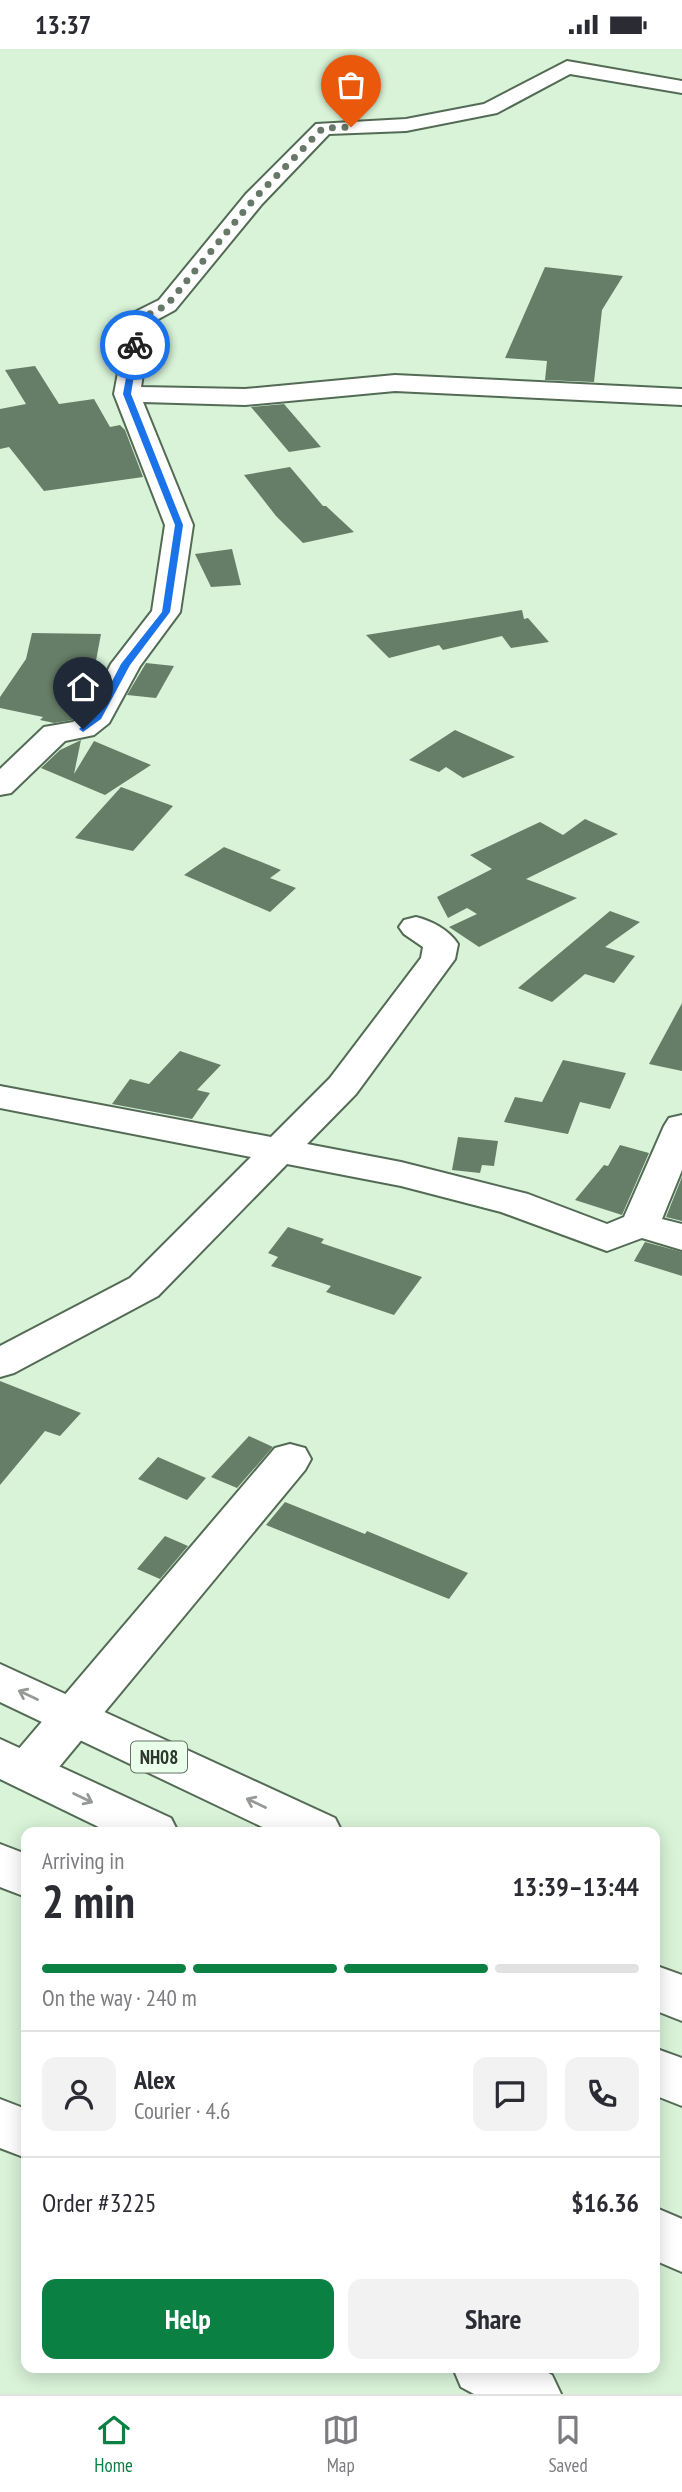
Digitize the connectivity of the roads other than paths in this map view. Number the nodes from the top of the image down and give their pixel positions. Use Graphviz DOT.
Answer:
graph roads {
  1 [pos="682,87"];
  2 [pos="127,394"];
  3 [pos="682,397"];
  4 [pos="0,786"];
  5 [pos="416,927"];
  6 [pos="2,1097"];
  7 [pos="681,1132"];
  8 [pos="279,1151"];
  9 [pos="640,1225"];
  10 [pos="682,1237"];
  11 [pos="0,1363"];
  12 [pos="290,1459"];
  13 [pos="0,1682"];
  14 [pos="74,1717"];
  15 [pos="14,1765"];
  16 [pos="144,1827"];
  17 [pos="307,1827"];
  18 [pos="0,1864"];
  19 [pos="21,1874"];
  20 [pos="660,1989"];
  21 [pos="682,1999"];
  22 [pos="660,2073"];
  23 [pos="682,2083"];
  24 [pos="0,2122"];
  25 [pos="21,2132"];
  26 [pos="660,2235"];
  27 [pos="682,2247"];
  28 [pos="491,2373"];
  29 [pos="532,2394"];
  1 -- 2 [label="main road"];
  2 -- 3 [label="main road"];
  2 -- 4 [label="main road"];
  5 -- 8 [label="main road"];
  6 -- 8 [label="main road"];
  7 -- 9 [label="main road"];
  8 -- 9 [label="main road"];
  8 -- 11 [label="main road"];
  9 -- 10 [label="main road"];
  12 -- 14 [label="main road"];
  14 -- 13 [label="main road, NH08, one-way"];
  14 -- 15 [label="main road"];
  17 -- 14 [label="main road, NH08, one-way"];
  15 -- 16 [label="main road, one-way"];
  18 -- 19 [label="main road"];
  20 -- 21 [label="main road"];
  22 -- 23 [label="main road"];
  24 -- 25 [label="main road"];
  26 -- 27 [label="main road"];
  28 -- 29 [label="main road"];
}
